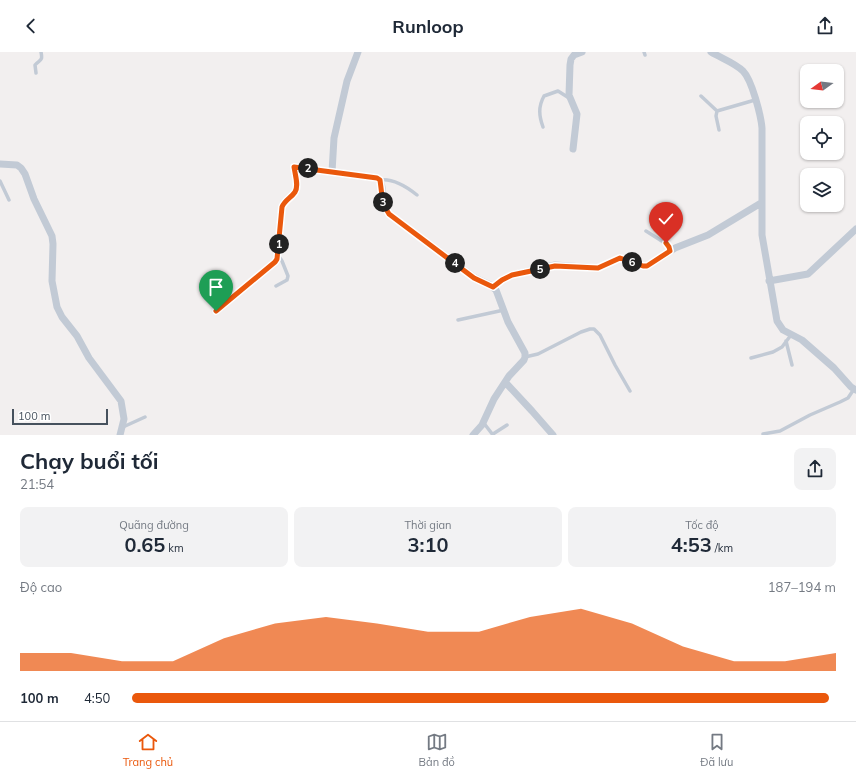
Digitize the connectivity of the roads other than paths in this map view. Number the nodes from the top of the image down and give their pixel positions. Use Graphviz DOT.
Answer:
graph roads {
  1 [pos="42,52"];
  2 [pos="358,52"];
  3 [pos="582,52"];
  4 [pos="711,52"];
  5 [pos="36,73"];
  6 [pos="702,96"];
  7 [pos="570,98"];
  8 [pos="755,100"];
  9 [pos="717,111"];
  10 [pos="543,127"];
  11 [pos="719,130"];
  12 [pos="573,149"];
  13 [pos="0,164"];
  14 [pos="332,172"];
  15 [pos="380,180"];
  16 [pos="0,181"];
  17 [pos="417,195"];
  18 [pos="9,200"];
  19 [pos="761,203"];
  20 [pos="856,229"];
  21 [pos="646,231"];
  22 [pos="670,251"];
  23 [pos="278,255"];
  24 [pos="769,281"];
  25 [pos="276,286"];
  26 [pos="493,287"];
  27 [pos="504,310"];
  28 [pos="216,311"];
  29 [pos="458,320"];
  30 [pos="791,335"];
  31 [pos="786,341"];
  32 [pos="526,357"];
  33 [pos="751,358"];
  34 [pos="792,365"];
  35 [pos="505,382"];
  36 [pos="855,390"];
  37 [pos="630,391"];
  38 [pos="145,417"];
  39 [pos="484,422"];
  40 [pos="507,425"];
  41 [pos="123,427"];
  42 [pos="763,434"];
  43 [pos="120,435"];
  44 [pos="473,435"];
  45 [pos="493,435"];
  46 [pos="553,435"];
  1 -- 5 [label="lane"];
  2 -- 14 [label="street"];
  3 -- 7 [label="street"];
  4 -- 8 [label="street"];
  6 -- 9 [label="lane"];
  7 -- 10 [label="lane"];
  7 -- 12 [label="street"];
  8 -- 9 [label="lane"];
  8 -- 19 [label="street"];
  9 -- 11 [label="lane"];
  13 -- 41 [label="street"];
  14 -- 15 [label="street"];
  14 -- 23 [label="street"];
  15 -- 17 [label="lane"];
  15 -- 26 [label="street"];
  16 -- 18 [label="lane"];
  19 -- 22 [label="street"];
  19 -- 24 [label="street"];
  20 -- 24 [label="street"];
  21 -- 22 [label="lane"];
  22 -- 26 [label="street"];
  23 -- 25 [label="lane"];
  23 -- 28 [label="street"];
  24 -- 30 [label="street"];
  26 -- 27 [label="street"];
  27 -- 29 [label="lane"];
  27 -- 32 [label="street"];
  30 -- 31 [label="lane"];
  30 -- 36 [label="street"];
  31 -- 33 [label="lane"];
  31 -- 34 [label="lane"];
  32 -- 35 [label="street"];
  32 -- 37 [label="lane"];
  35 -- 39 [label="street"];
  35 -- 46 [label="street"];
  36 -- 42 [label="lane"];
  38 -- 41 [label="lane"];
  39 -- 44 [label="street"];
  39 -- 45 [label="lane"];
  40 -- 45 [label="lane"];
  41 -- 43 [label="street"];
}
